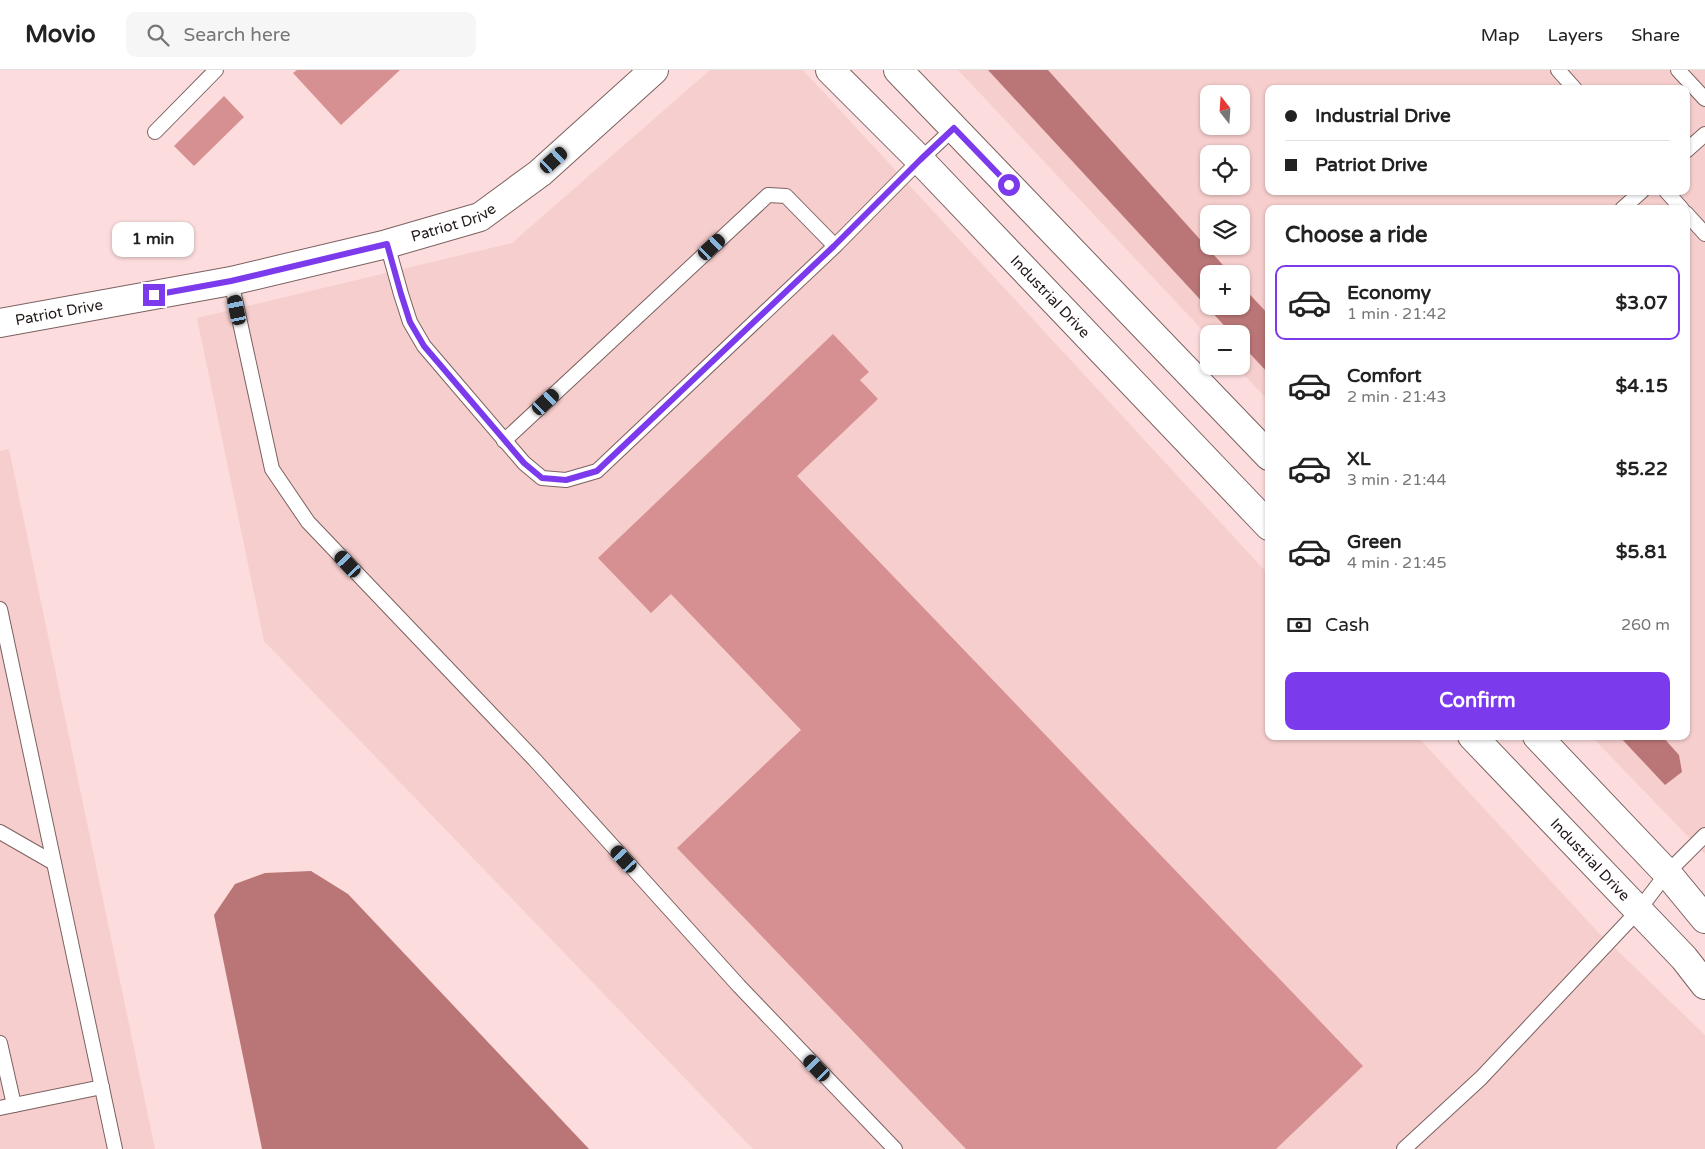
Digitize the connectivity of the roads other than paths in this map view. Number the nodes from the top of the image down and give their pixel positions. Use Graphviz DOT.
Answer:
graph roads {
  1 [pos="216,70"];
  2 [pos="654,70"];
  3 [pos="830,70"];
  4 [pos="898,70"];
  5 [pos="1558,70"];
  6 [pos="1678,70"];
  7 [pos="1571,85"];
  8 [pos="1705,99"];
  9 [pos="954,128"];
  10 [pos="155,132"];
  11 [pos="1705,134"];
  12 [pos="1690,147"];
  13 [pos="920,160"];
  14 [pos="1638,195"];
  15 [pos="1670,195"];
  16 [pos="1626,205"];
  17 [pos="1678,205"];
  18 [pos="1690,217"];
  19 [pos="1705,234"];
  20 [pos="387,244"];
  21 [pos="834,246"];
  22 [pos="231,281"];
  23 [pos="0,324"];
  24 [pos="504,441"];
  25 [pos="1265,452"];
  26 [pos="1265,522"];
  27 [pos="0,609"];
  28 [pos="1476,740"];
  29 [pos="1541,740"];
  30 [pos="0,832"];
  31 [pos="1705,835"];
  32 [pos="54,863"];
  33 [pos="1667,873"];
  34 [pos="1638,911"];
  35 [pos="1705,919"];
  36 [pos="1705,985"];
  37 [pos="0,1043"];
  38 [pos="102,1087"];
  39 [pos="7,1107"];
  40 [pos="115,1149"];
  41 [pos="894,1149"];
  42 [pos="1404,1149"];
  1 -- 10 [label="lane"];
  2 -- 20 [label="street, Patriot Drive"];
  3 -- 13 [label="street, Industrial Drive"];
  4 -- 9 [label="street"];
  5 -- 7 [label="lane"];
  6 -- 8 [label="lane"];
  9 -- 13 [label="lane"];
  9 -- 25 [label="street"];
  11 -- 12 [label="lane"];
  13 -- 21 [label="lane"];
  13 -- 26 [label="street, Industrial Drive"];
  14 -- 16 [label="lane"];
  15 -- 17 [label="lane"];
  18 -- 19 [label="lane"];
  20 -- 22 [label="street, Patriot Drive"];
  20 -- 24 [label="lane"];
  21 -- 24 [label="lane"];
  21 -- 24 [label="lane"];
  22 -- 23 [label="street, Patriot Drive"];
  22 -- 41 [label="lane"];
  27 -- 32 [label="lane"];
  28 -- 34 [label="street, Industrial Drive"];
  29 -- 33 [label="street"];
  30 -- 32 [label="lane"];
  31 -- 33 [label="lane"];
  32 -- 38 [label="lane"];
  33 -- 34 [label="lane"];
  33 -- 35 [label="street"];
  34 -- 36 [label="street, Industrial Drive"];
  34 -- 42 [label="lane"];
  37 -- 39 [label="lane"];
  38 -- 39 [label="lane"];
  38 -- 40 [label="lane"];
}
